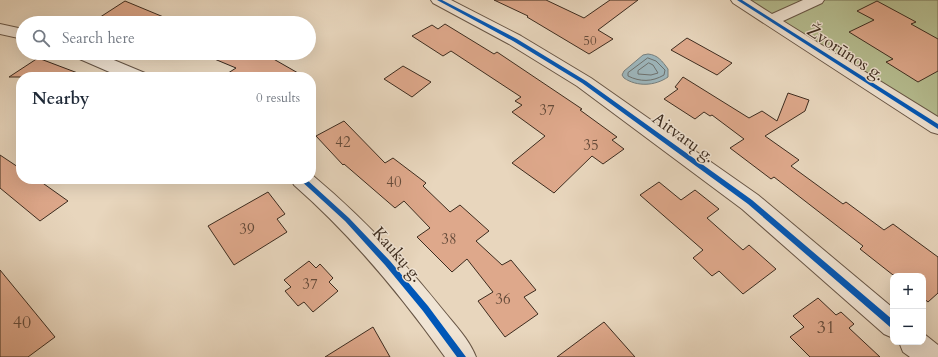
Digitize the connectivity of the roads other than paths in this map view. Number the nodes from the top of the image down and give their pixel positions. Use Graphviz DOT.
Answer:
graph roads {
  1 [pos="439,0"];
  2 [pos="739,0"];
  3 [pos="816,0"];
  4 [pos="770,20"];
  5 [pos="0,29"];
  6 [pos="16,32"];
  7 [pos="98,60"];
  8 [pos="126,72"];
  9 [pos="938,127"];
  10 [pos="308,184"];
  11 [pos="890,322"];
  12 [pos="917,345"];
  13 [pos="462,357"];
  14 [pos="931,357"];
  1 -- 11 [label="street, Aitvarų g."];
  2 -- 4 [label="street, Žvorūnos g."];
  3 -- 4 [label="street"];
  4 -- 9 [label="street, Žvorūnos g."];
  5 -- 6 [label="street"];
  7 -- 8 [label="street"];
  10 -- 13 [label="street, Kaukų g."];
  12 -- 14 [label="street"];
}
